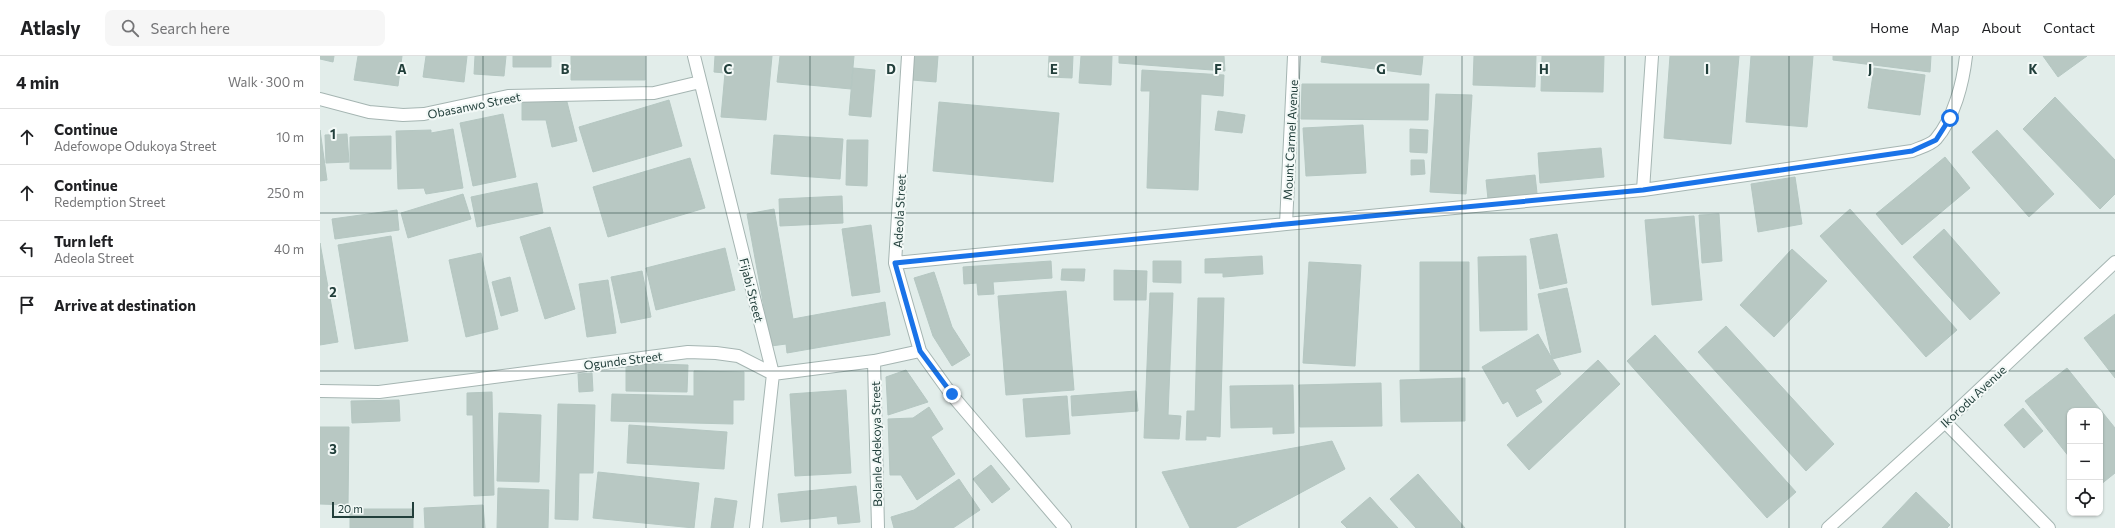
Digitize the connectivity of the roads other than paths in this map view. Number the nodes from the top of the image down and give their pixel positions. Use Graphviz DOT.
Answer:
graph roads {
  1 [pos="694,56"];
  2 [pos="908,56"];
  3 [pos="1294,56"];
  4 [pos="1652,56"];
  5 [pos="1966,56"];
  6 [pos="700,82"];
  7 [pos="320,99"];
  8 [pos="1643,190"];
  9 [pos="1286,224"];
  10 [pos="2115,262"];
  11 [pos="895,263"];
  12 [pos="920,351"];
  13 [pos="874,361"];
  14 [pos="773,374"];
  15 [pos="320,391"];
  16 [pos="1945,422"];
  17 [pos="756,528"];
  18 [pos="878,528"];
  19 [pos="1065,528"];
  20 [pos="1828,528"];
  21 [pos="2049,528"];
  1 -- 6 [label="street, Fijabi Street"];
  2 -- 11 [label="street, Adeola Street"];
  3 -- 9 [label="street, Mount Carmel Avenue"];
  4 -- 8 [label="street"];
  5 -- 8 [label="street"];
  6 -- 7 [label="street, Obasanwo Street"];
  6 -- 14 [label="street, Fijabi Street"];
  8 -- 9 [label="street"];
  9 -- 11 [label="street"];
  10 -- 16 [label="street, Ikorodu Avenue"];
  11 -- 12 [label="street, Adeola Street"];
  12 -- 13 [label="street"];
  12 -- 19 [label="street, Adeola Street"];
  13 -- 14 [label="street"];
  13 -- 18 [label="street, Bolanle Adekoya Street"];
  14 -- 15 [label="street, Ogunde Street"];
  14 -- 17 [label="street, Fijabi Street"];
  16 -- 20 [label="street, Ikorodu Avenue"];
  16 -- 21 [label="street"];
}
